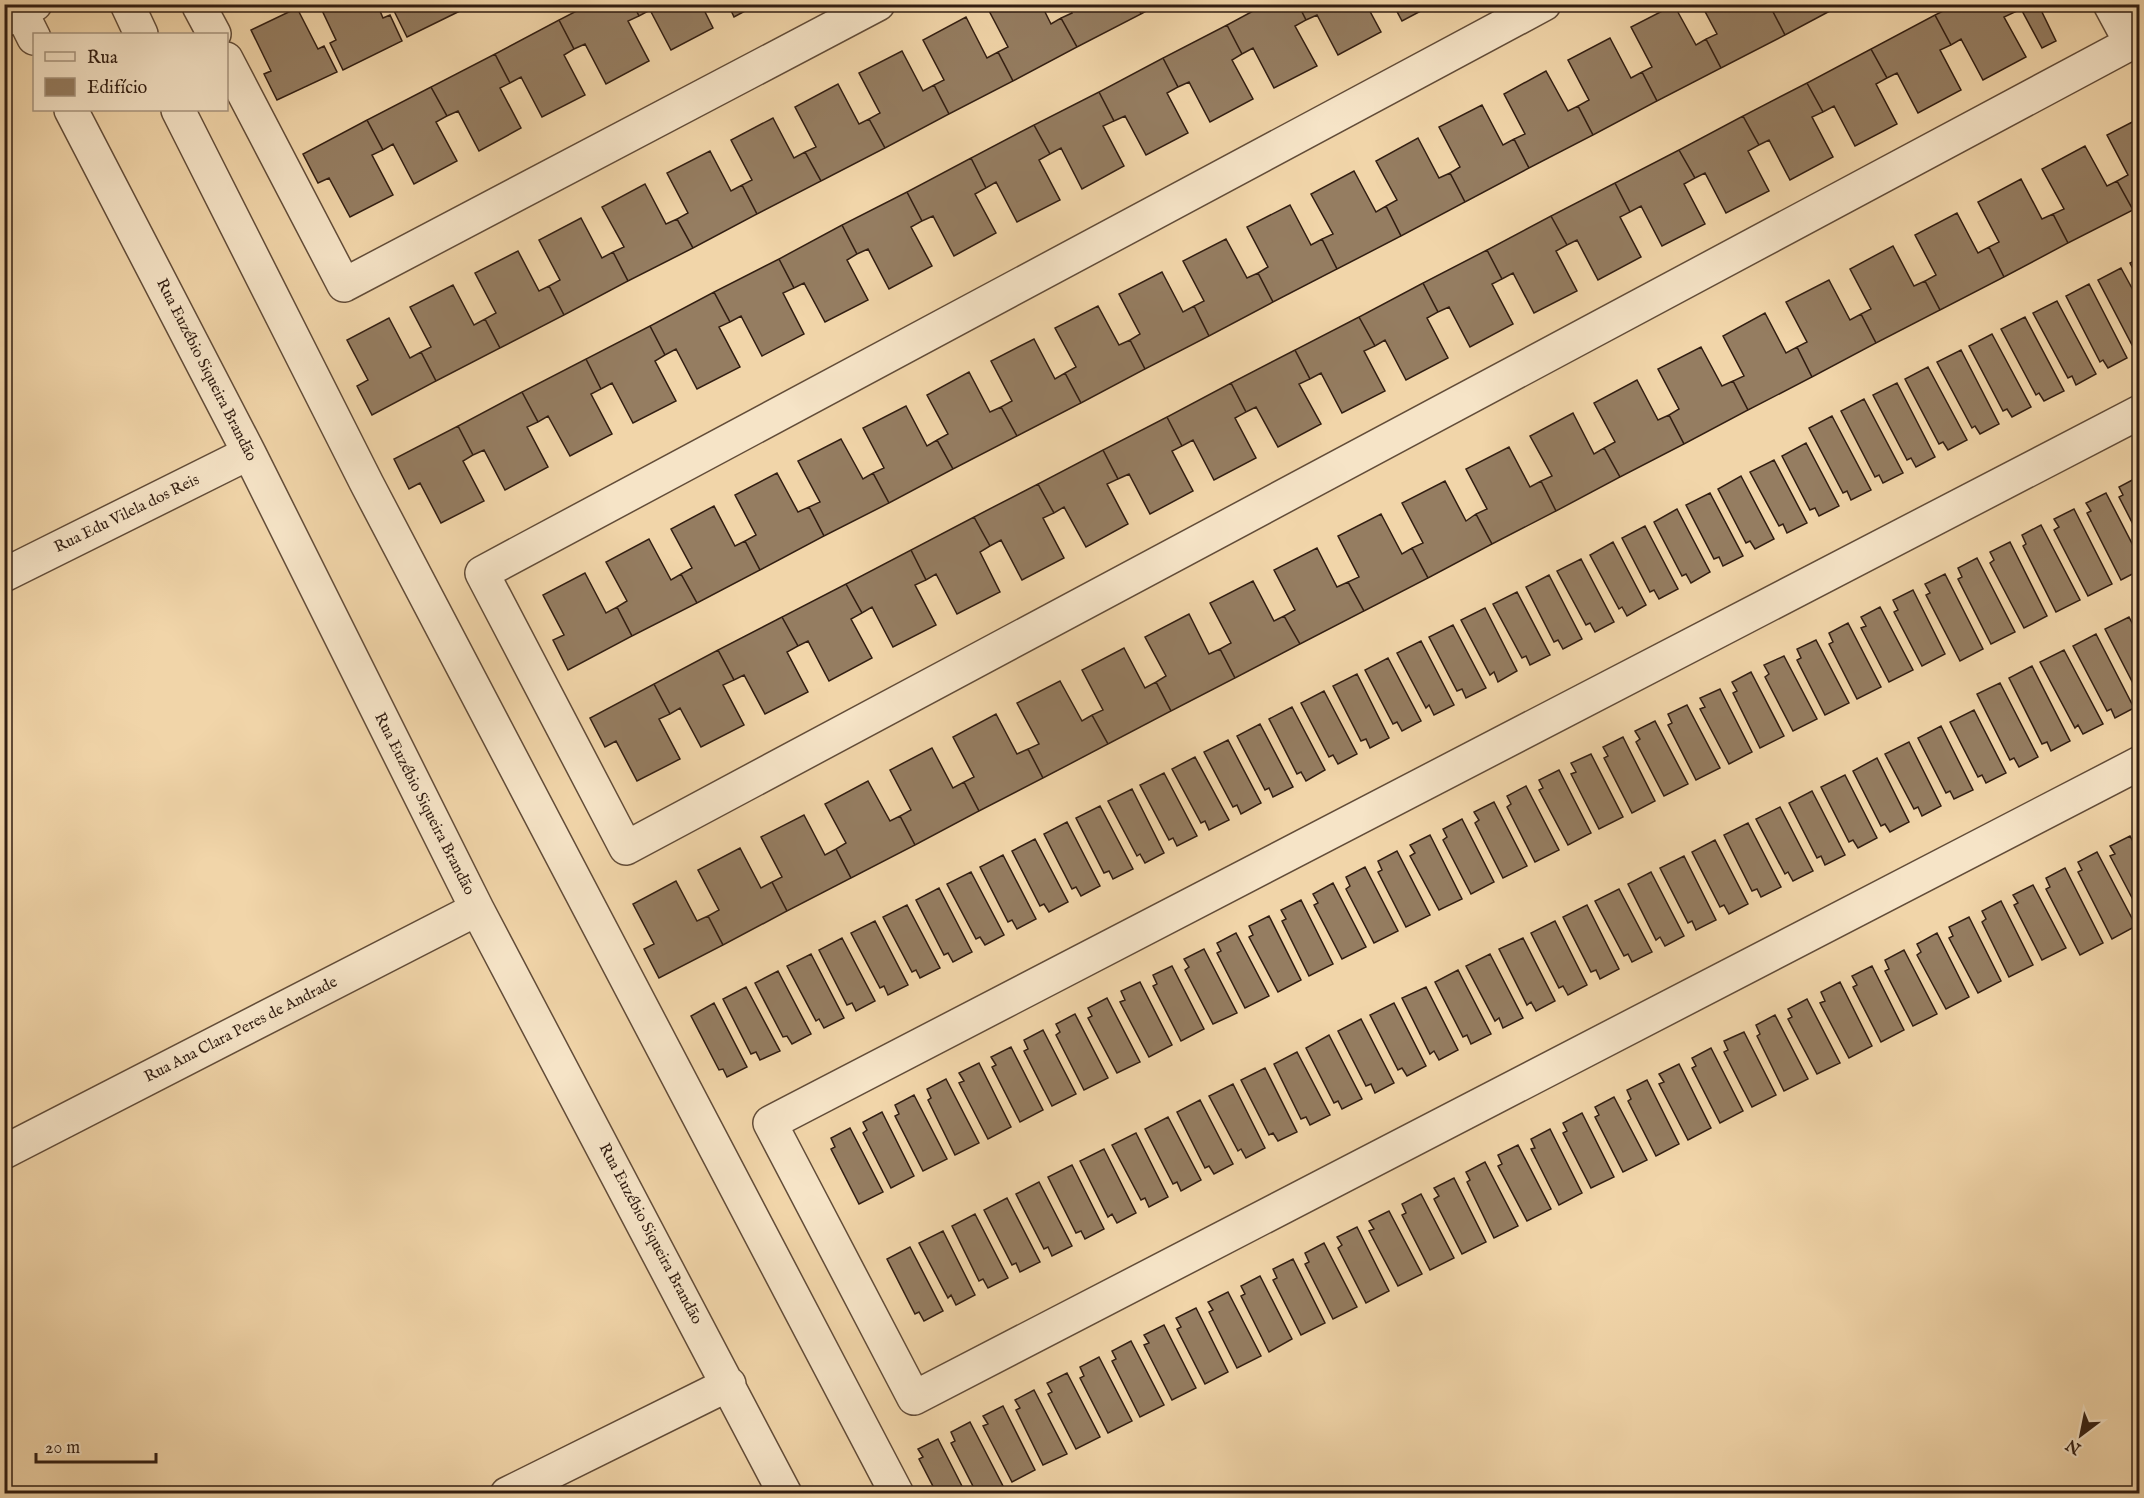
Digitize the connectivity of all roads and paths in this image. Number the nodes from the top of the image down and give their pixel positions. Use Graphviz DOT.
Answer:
graph roads {
  1 [pos="127,4"];
  2 [pos="202,4"];
  3 [pos="878,4"];
  4 [pos="1544,4"];
  5 [pos="2110,4"];
  6 [pos="141,33"];
  7 [pos="213,33"];
  8 [pos="228,63"];
  9 [pos="72,111"];
  10 [pos="179,111"];
  11 [pos="2139,412"];
  12 [pos="249,453"];
  13 [pos="4,575"];
  14 [pos="2139,763"];
  15 [pos="477,909"];
  16 [pos="4,1152"];
  17 [pos="729,1384"];
  18 [pos="507,1494"];
  19 [pos="786,1494"];
  20 [pos="897,1494"];
  1 -- 6 [label="street"];
  2 -- 7 [label="street"];
  3 -- 8 [label="street"];
  4 -- 5 [label="street"];
  9 -- 12 [label="street, Rua Euzébio Siqueira Brandão"];
  10 -- 20 [label="street"];
  11 -- 14 [label="street"];
  12 -- 13 [label="street, Rua Edu Vilela dos Reis"];
  12 -- 15 [label="street, Rua Euzébio Siqueira Brandão"];
  15 -- 16 [label="street, Rua Ana Clara Peres de Andrade"];
  15 -- 17 [label="street, Rua Euzébio Siqueira Brandão"];
  17 -- 18 [label="street"];
  17 -- 19 [label="street, Rua Euzébio Siqueira Brandão"];
}
